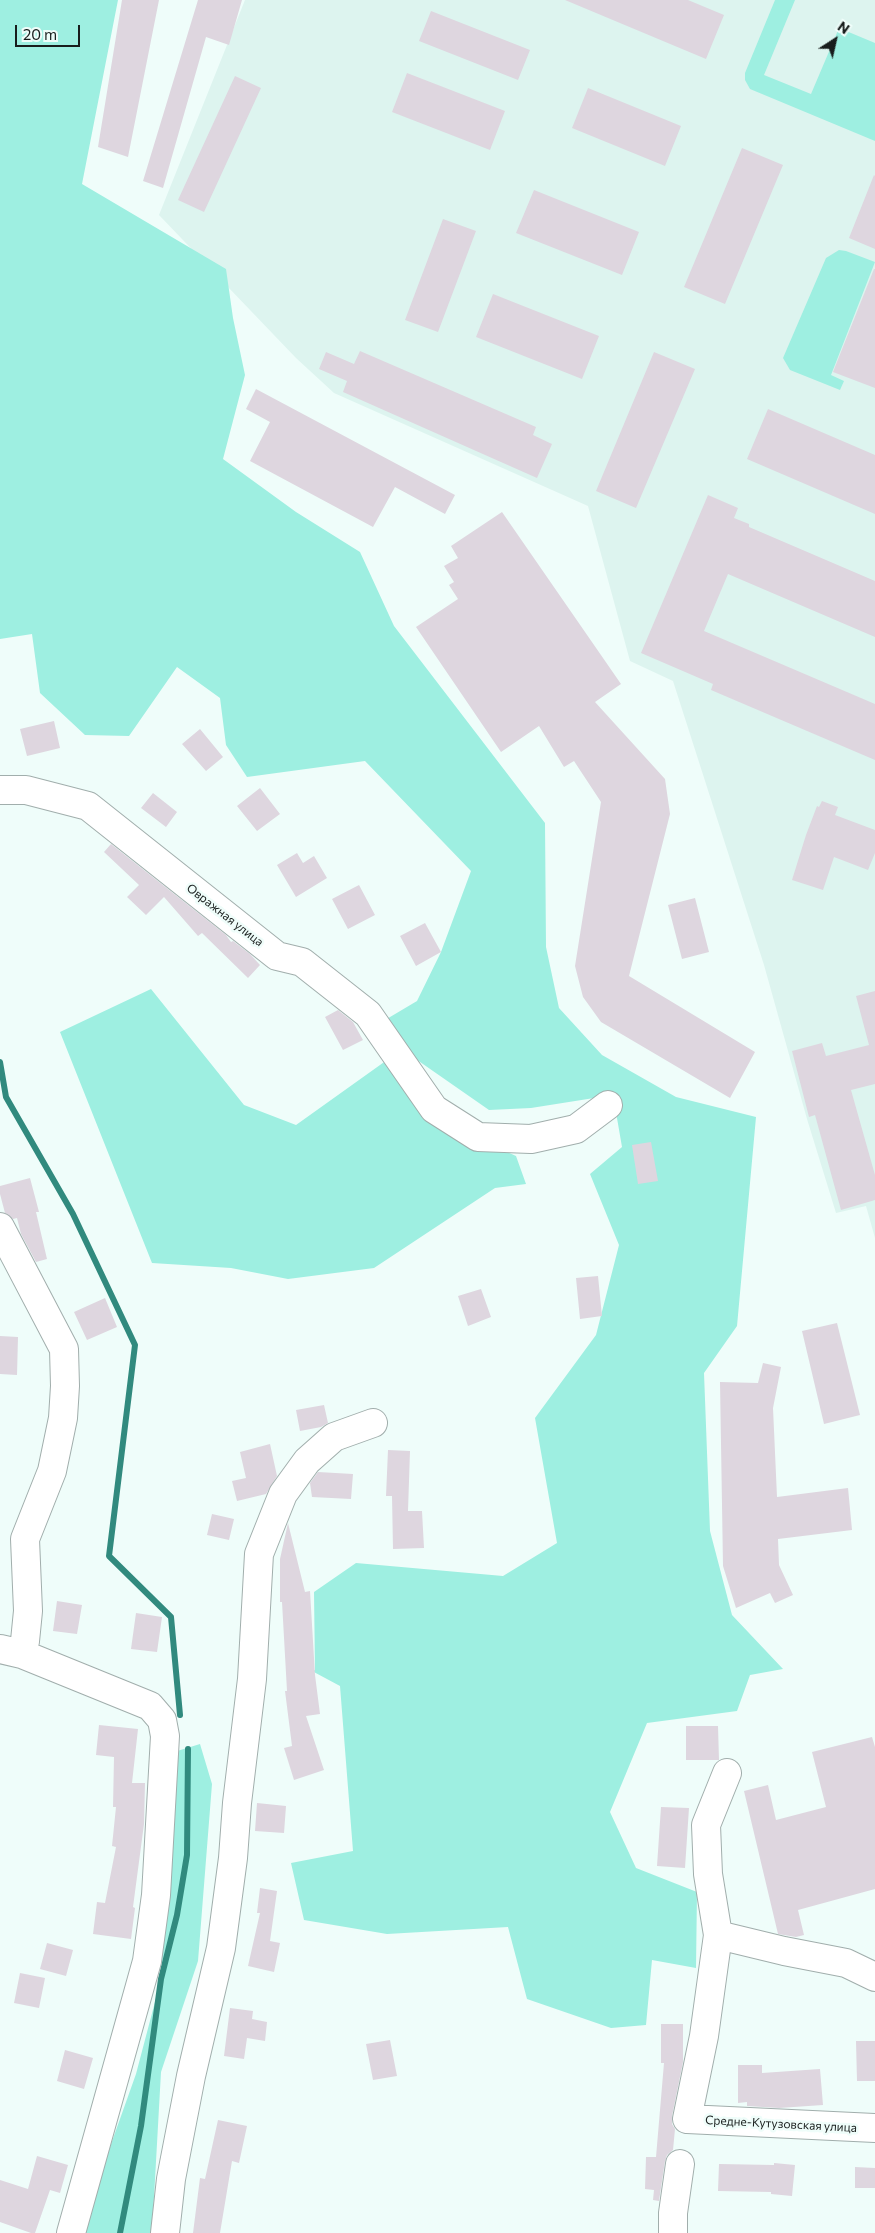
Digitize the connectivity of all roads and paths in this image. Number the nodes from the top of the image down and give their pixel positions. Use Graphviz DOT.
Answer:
graph roads {
  1 [pos="0,790"];
  2 [pos="608,1105"];
  3 [pos="0,1227"];
  4 [pos="374,1423"];
  5 [pos="11,1651"];
  6 [pos="727,1773"];
  7 [pos="718,1935"];
  8 [pos="875,1977"];
  9 [pos="875,2128"];
  10 [pos="680,2164"];
  11 [pos="70,2233"];
  12 [pos="165,2233"];
  13 [pos="673,2233"];
  1 -- 2 [label="street, Овражная улица"];
  3 -- 5 [label="street"];
  4 -- 12 [label="street"];
  5 -- 11 [label="street"];
  6 -- 7 [label="street"];
  7 -- 8 [label="street"];
  7 -- 9 [label="street, Средне-Кутузовская улица"];
  10 -- 13 [label="street"];
}
